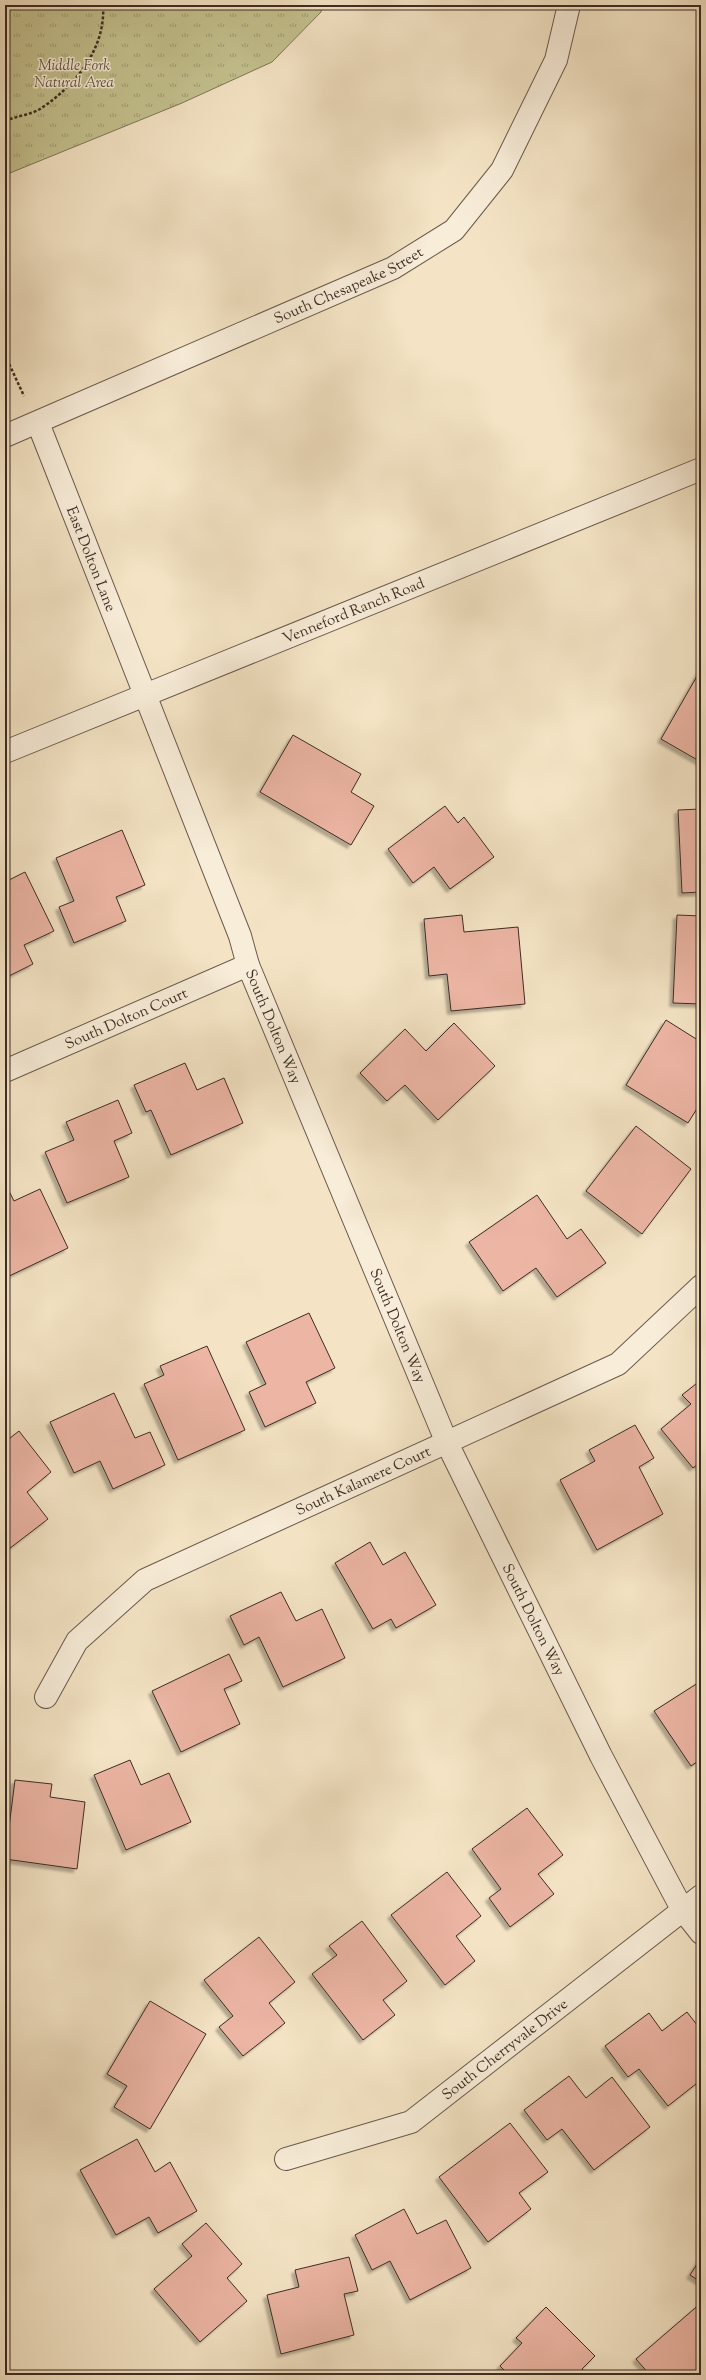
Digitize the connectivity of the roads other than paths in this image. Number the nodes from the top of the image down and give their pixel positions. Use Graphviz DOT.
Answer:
graph roads {
  1 [pos="568,5"];
  2 [pos="38,423"];
  3 [pos="5,436"];
  4 [pos="701,469"];
  5 [pos="146,694"];
  6 [pos="5,752"];
  7 [pos="248,965"];
  8 [pos="5,1071"];
  9 [pos="701,1286"];
  10 [pos="447,1443"];
  11 [pos="46,1697"];
  12 [pos="701,1896"];
  13 [pos="682,1909"];
  14 [pos="701,1933"];
  15 [pos="286,2159"];
  1 -- 2 [label="street, South Chesapeake Street"];
  2 -- 3 [label="street, South Chesapeake Street"];
  2 -- 5 [label="street, East Dolton Lane"];
  4 -- 5 [label="street, Venneford Ranch Road"];
  5 -- 6 [label="street, Venneford Ranch Road"];
  5 -- 7 [label="street, South Dolton Way"];
  7 -- 8 [label="street, South Dolton Court"];
  7 -- 10 [label="street, South Dolton Way"];
  9 -- 10 [label="street, South Kalamere Court"];
  10 -- 11 [label="street, South Kalamere Court"];
  10 -- 13 [label="street, South Dolton Way"];
  12 -- 13 [label="street, South Cherryvale Drive"];
  13 -- 14 [label="street, South Dolton Way"];
  13 -- 15 [label="street, South Cherryvale Drive"];
}
